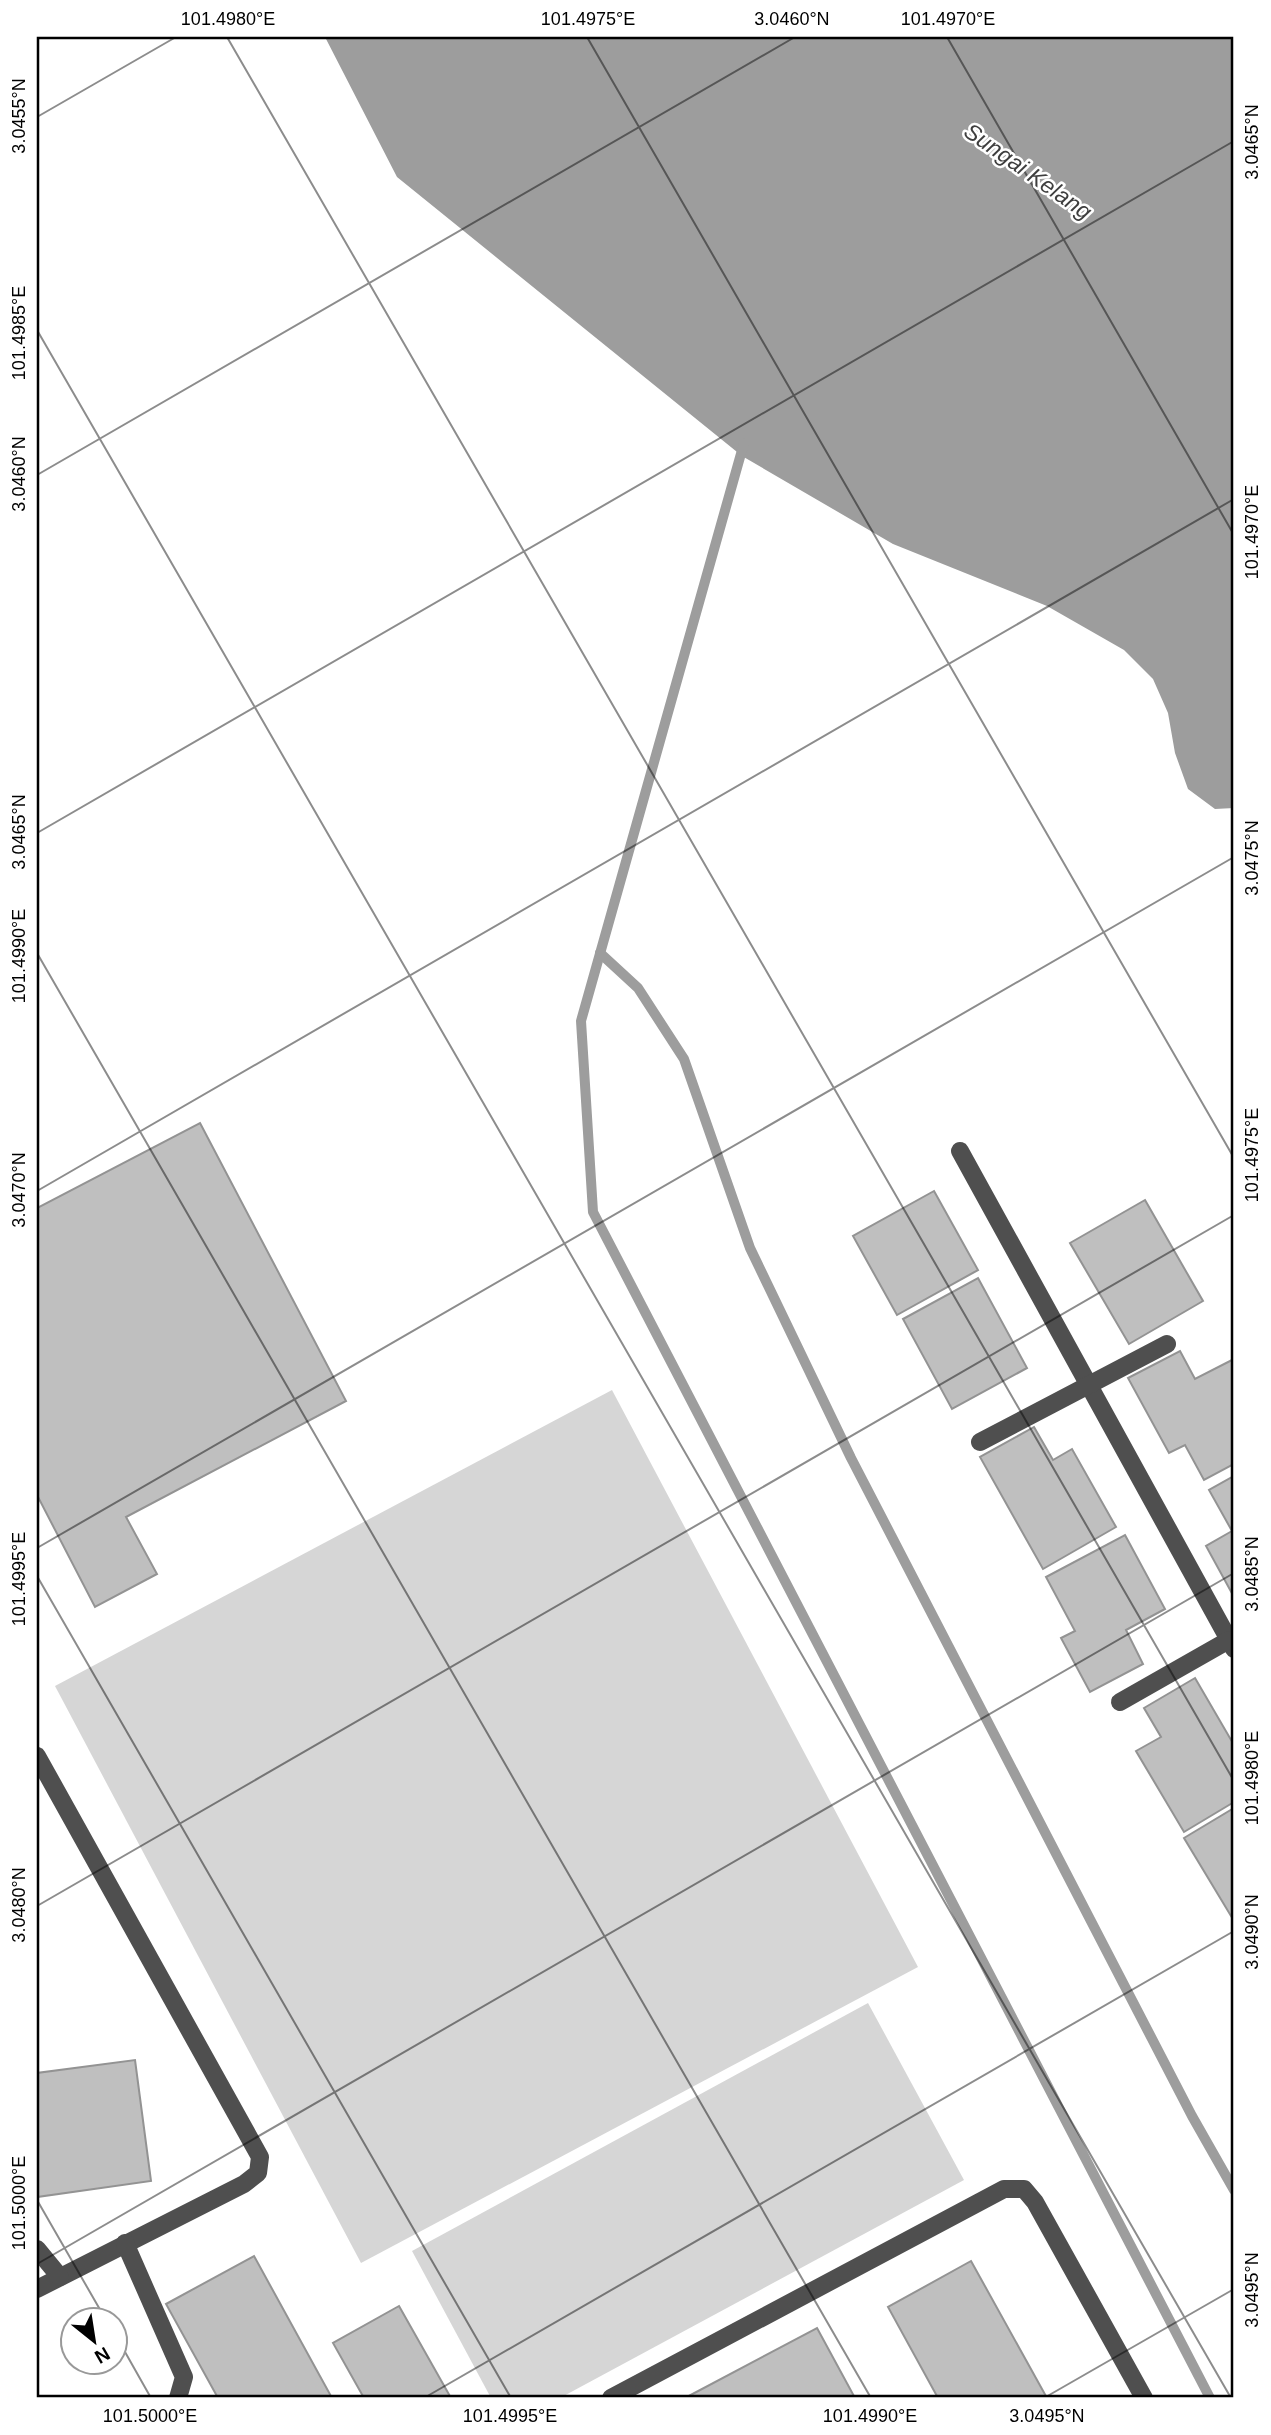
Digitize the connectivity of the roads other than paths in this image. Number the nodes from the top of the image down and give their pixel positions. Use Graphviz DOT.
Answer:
graph roads {
  1 [pos="960,1151"];
  2 [pos="1167,1344"];
  3 [pos="1087,1385"];
  4 [pos="979,1442"];
  5 [pos="1232,1645"];
  6 [pos="1119,1702"];
  7 [pos="37,1756"];
  8 [pos="125,2243"];
  9 [pos="37,2249"];
  10 [pos="60,2277"];
  11 [pos="37,2289"];
  12 [pos="178,2398"];
  13 [pos="611,2398"];
  14 [pos="1144,2398"];
  1 -- 3 [label="street"];
  2 -- 3 [label="street"];
  3 -- 4 [label="street"];
  3 -- 5 [label="street"];
  5 -- 6 [label="street"];
  7 -- 8 [label="street"];
  8 -- 10 [label="street"];
  8 -- 12 [label="street"];
  9 -- 10 [label="street"];
  10 -- 11 [label="street"];
  13 -- 14 [label="street"];
}
